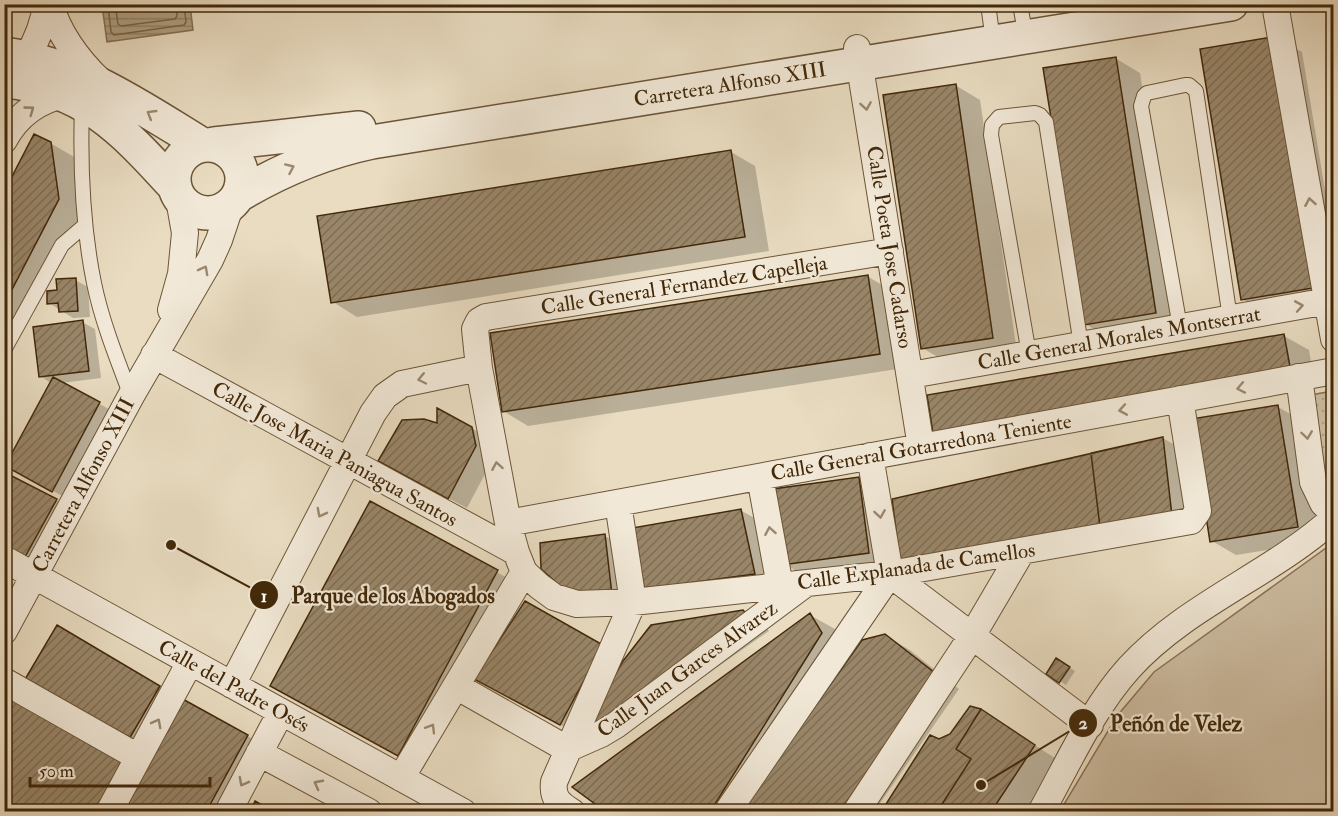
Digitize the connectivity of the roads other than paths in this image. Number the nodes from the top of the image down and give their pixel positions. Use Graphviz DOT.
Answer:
graph roads {
  1 [pos="48,4"];
  2 [pos="1126,4"];
  3 [pos="1231,4"];
  4 [pos="1275,4"];
  5 [pos="1021,13"];
  6 [pos="989,15"];
  7 [pos="16,56"];
  8 [pos="858,56"];
  9 [pos="4,81"];
  10 [pos="85,94"];
  11 [pos="4,140"];
  12 [pos="208,144"];
  13 [pos="176,192"];
  14 [pos="235,200"];
  15 [pos="84,226"];
  16 [pos="890,251"];
  17 [pos="1328,301"];
  18 [pos="1230,318"];
  19 [pos="1180,327"];
  20 [pos="1334,339"];
  21 [pos="1081,345"];
  22 [pos="159,347"];
  23 [pos="4,350"];
  24 [pos="1029,354"];
  25 [pos="479,368"];
  26 [pos="1334,371"];
  27 [pos="911,375"];
  28 [pos="1299,377"];
  29 [pos="131,396"];
  30 [pos="1180,399"];
  31 [pos="921,447"];
  32 [pos="870,456"];
  33 [pos="349,462"];
  34 [pos="760,477"];
  35 [pos="618,503"];
  36 [pos="1334,516"];
  37 [pos="508,523"];
  38 [pos="1022,551"];
  39 [pos="4,560"];
  40 [pos="520,562"];
  41 [pos="890,574"];
  42 [pos="34,576"];
  43 [pos="792,585"];
  44 [pos="633,602"];
  45 [pos="4,631"];
  46 [pos="972,636"];
  47 [pos="190,662"];
  48 [pos="4,681"];
  49 [pos="232,685"];
  50 [pos="456,686"];
  51 [pos="281,711"];
  52 [pos="1090,725"];
  53 [pos="567,749"];
  54 [pos="259,753"];
  55 [pos="138,757"];
  56 [pos="401,778"];
  57 [pos="109,812"];
  58 [pos="228,812"];
  59 [pos="369,812"];
  60 [pos="463,812"];
  61 [pos="572,812"];
  62 [pos="727,812"];
  63 [pos="856,812"];
  64 [pos="1041,812"];
  1 -- 7 [label="street"];
  1 -- 10 [label="street"];
  2 -- 5 [label="street, Carretera Alfonso XIII"];
  3 -- 8 [label="street, Carretera Alfonso XIII"];
  17 -- 4 [label="street, one-way"];
  5 -- 6 [label="street, Carretera Alfonso XIII"];
  6 -- 8 [label="street, Carretera Alfonso XIII"];
  7 -- 10 [label="street"];
  8 -- 12 [label="street, Carretera Alfonso XIII"];
  14 -- 8 [label="street, Carretera Alfonso XIII, one-way"];
  8 -- 16 [label="street, Calle Poeta Jose Cadarso, one-way"];
  9 -- 10 [label="street"];
  11 -- 10 [label="street, one-way"];
  12 -- 10 [label="street, one-way"];
  10 -- 13 [label="street"];
  10 -- 15 [label="lane"];
  12 -- 13 [label="street"];
  12 -- 14 [label="street"];
  13 -- 14 [label="street"];
  13 -- 22 [label="street, Carretera Alfonso XIII"];
  22 -- 14 [label="street, Carretera Alfonso XIII, one-way"];
  15 -- 23 [label="lane"];
  15 -- 29 [label="lane"];
  16 -- 25 [label="street, Calle General Fernandez Capelleja"];
  16 -- 27 [label="street, Calle Poeta Jose Cadarso"];
  18 -- 17 [label="street, Calle General Morales Montserrat, one-way"];
  17 -- 20 [label="street"];
  18 -- 19 [label="street, Calle General Morales Montserrat"];
  18 -- 19 [label="lane"];
  19 -- 21 [label="street, Calle General Morales Montserrat"];
  21 -- 24 [label="street, Calle General Morales Montserrat"];
  21 -- 24 [label="lane"];
  22 -- 29 [label="street, Carretera Alfonso XIII"];
  22 -- 33 [label="street, Calle Jose Maria Paniagua Santos"];
  24 -- 27 [label="street, Calle General Morales Montserrat"];
  25 -- 33 [label="street, one-way"];
  37 -- 25 [label="street, one-way"];
  26 -- 28 [label="street, Calle General Gotarredona Teniente"];
  27 -- 31 [label="street, Calle Poeta Jose Cadarso"];
  28 -- 30 [label="street, Calle General Gotarredona Teniente, one-way"];
  28 -- 36 [label="street, one-way"];
  29 -- 42 [label="street, Carretera Alfonso XIII"];
  30 -- 31 [label="street, Calle General Gotarredona Teniente, one-way"];
  30 -- 38 [label="street, Calle Explanada de Camellos"];
  31 -- 32 [label="street, Calle General Gotarredona Teniente"];
  32 -- 34 [label="street, Calle General Gotarredona Teniente"];
  32 -- 41 [label="street, one-way"];
  33 -- 40 [label="street, Calle Jose Maria Paniagua Santos"];
  33 -- 49 [label="street, one-way"];
  34 -- 35 [label="street, Calle General Gotarredona Teniente"];
  43 -- 34 [label="street, one-way"];
  35 -- 37 [label="street, Calle General Gotarredona Teniente"];
  35 -- 44 [label="street"];
  36 -- 52 [label="street"];
  37 -- 40 [label="street"];
  38 -- 41 [label="street, Calle Explanada de Camellos"];
  38 -- 46 [label="street"];
  39 -- 42 [label="street, Calle del Padre Osés"];
  40 -- 44 [label="street, Calle Explanada de Camellos"];
  40 -- 50 [label="street"];
  41 -- 43 [label="street, Calle Explanada de Camellos"];
  41 -- 46 [label="street"];
  41 -- 62 [label="street"];
  42 -- 45 [label="street, Carretera Alfonso XIII"];
  42 -- 47 [label="street, Calle del Padre Osés"];
  43 -- 44 [label="street, Calle Explanada de Camellos"];
  43 -- 53 [label="street, Calle Juan Garces Alvarez"];
  44 -- 53 [label="street"];
  46 -- 52 [label="street"];
  46 -- 63 [label="street"];
  47 -- 49 [label="street, Calle del Padre Osés"];
  55 -- 47 [label="street, one-way"];
  48 -- 55 [label="street"];
  49 -- 51 [label="street, Calle del Padre Osés"];
  50 -- 53 [label="street"];
  56 -- 50 [label="street, one-way"];
  51 -- 54 [label="street"];
  51 -- 56 [label="street, Calle del Padre Osés"];
  52 -- 64 [label="street"];
  53 -- 61 [label="street"];
  54 -- 58 [label="street, one-way"];
  59 -- 54 [label="street, one-way"];
  55 -- 57 [label="street"];
  56 -- 60 [label="street, Calle del Padre Osés"];
}
